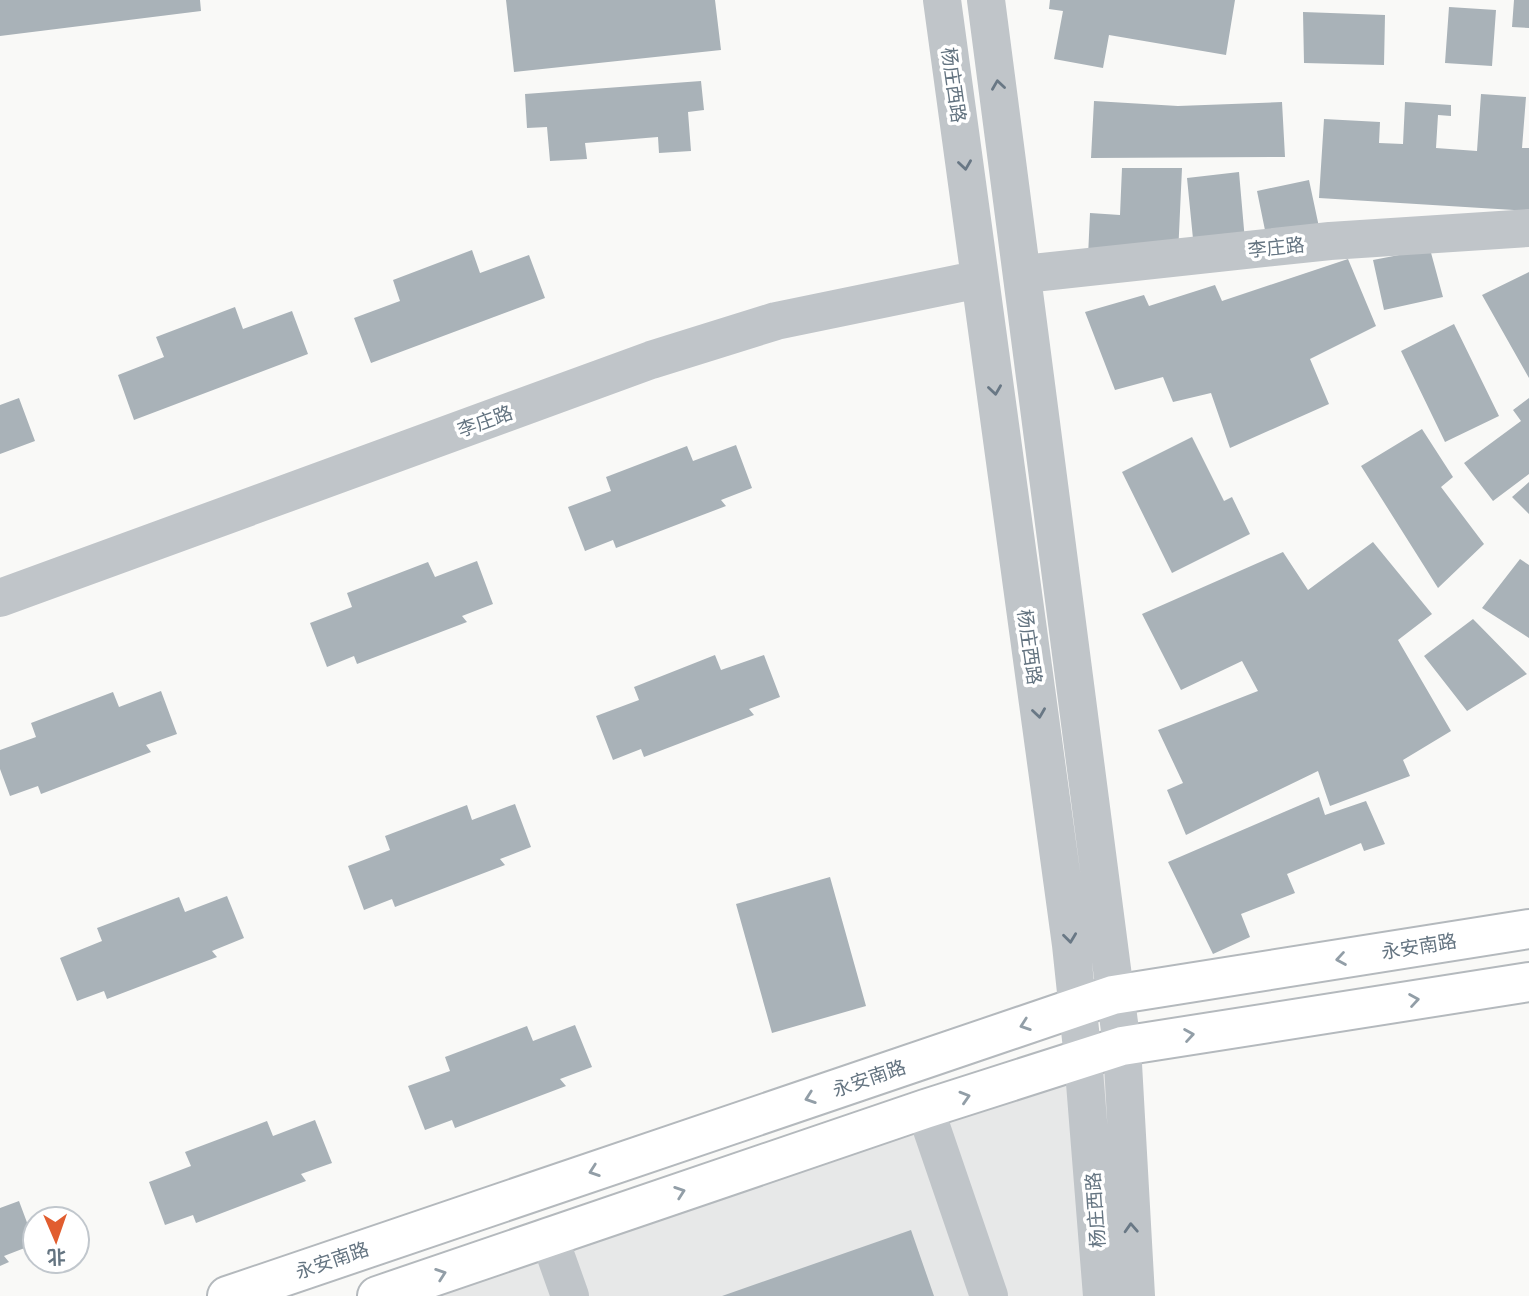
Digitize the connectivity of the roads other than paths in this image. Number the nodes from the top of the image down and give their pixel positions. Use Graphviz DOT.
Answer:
graph roads {
  1 [pos="942,0"];
  2 [pos="986,0"];
  3 [pos="1529,228"];
  4 [pos="1024,274"];
  5 [pos="980,279"];
  6 [pos="0,598"];
  7 [pos="1529,929"];
  8 [pos="1529,982"];
  9 [pos="1113,995"];
  10 [pos="1077,1007"];
  11 [pos="1122,1046"];
  12 [pos="1083,1058"];
  13 [pos="925,1109"];
  14 [pos="549,1237"];
  15 [pos="227,1296"];
  16 [pos="377,1296"];
  17 [pos="570,1296"];
  18 [pos="989,1296"];
  19 [pos="1102,1296"];
  20 [pos="1136,1296"];
  1 -- 5 [label="street, 杨庄西路, one-way"];
  4 -- 2 [label="street, 杨庄西路, one-way"];
  3 -- 4 [label="street, 李庄路"];
  4 -- 9 [label="street, 杨庄西路"];
  5 -- 6 [label="street, 李庄路"];
  5 -- 10 [label="street, 杨庄西路, one-way"];
  7 -- 9 [label="main road, 永安南路, one-way"];
  11 -- 8 [label="main road, one-way"];
  9 -- 10 [label="main road, 永安南路"];
  9 -- 11 [label="street, 杨庄西路"];
  10 -- 12 [label="street, 杨庄西路"];
  10 -- 15 [label="main road, 永安南路, one-way"];
  11 -- 12 [label="main road"];
  20 -- 11 [label="street, 杨庄西路, one-way"];
  13 -- 12 [label="main road, one-way"];
  12 -- 19 [label="street, 杨庄西路"];
  14 -- 13 [label="main road, one-way"];
  13 -- 18 [label="street"];
  16 -- 14 [label="main road, one-way"];
  14 -- 17 [label="street"];
}
